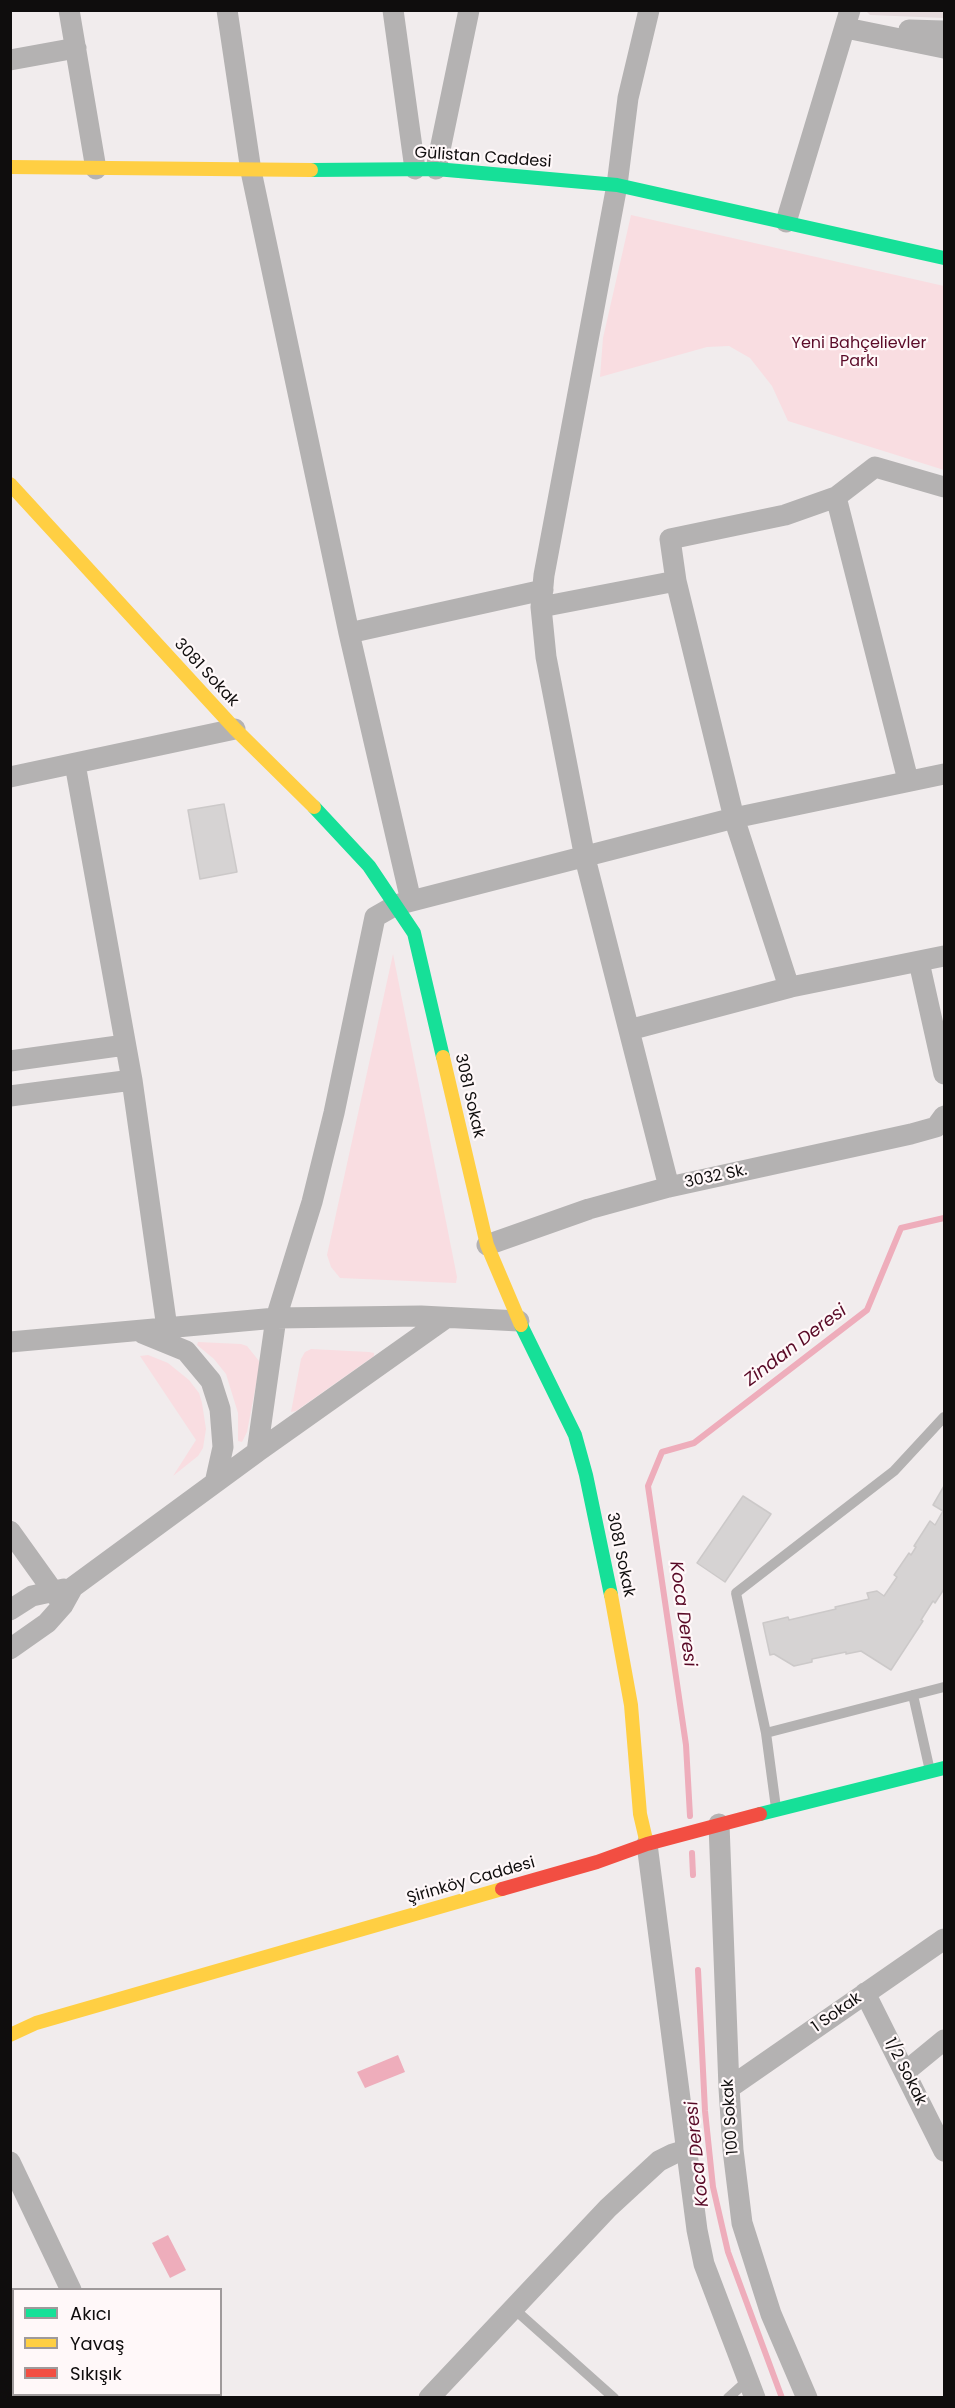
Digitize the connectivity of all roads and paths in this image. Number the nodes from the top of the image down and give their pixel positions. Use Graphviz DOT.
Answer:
graph roads {
  1 [pos="69,10"];
  2 [pos="227,10"];
  3 [pos="393,10"];
  4 [pos="469,10"];
  5 [pos="649,10"];
  6 [pos="848,19"];
  7 [pos="945,32"];
  8 [pos="76,48"];
  9 [pos="945,48"];
  10 [pos="10,60"];
  11 [pos="10,167"];
  12 [pos="96,168"];
  13 [pos="426,169"];
  14 [pos="251,171"];
  15 [pos="617,185"];
  16 [pos="786,222"];
  17 [pos="945,258"];
  18 [pos="10,484"];
  19 [pos="945,487"];
  20 [pos="836,497"];
  21 [pos="676,581"];
  22 [pos="542,599"];
  23 [pos="349,633"];
  24 [pos="235,729"];
  25 [pos="75,764"];
  26 [pos="945,774"];
  27 [pos="10,777"];
  28 [pos="908,780"];
  29 [pos="734,818"];
  30 [pos="585,858"];
  31 [pos="404,903"];
  32 [pos="945,956"];
  33 [pos="919,962"];
  34 [pos="791,987"];
  35 [pos="629,1030"];
  36 [pos="125,1045"];
  37 [pos="10,1060"];
  38 [pos="945,1074"];
  39 [pos="132,1080"];
  40 [pos="10,1096"];
  41 [pos="945,1116"];
  42 [pos="669,1187"];
  43 [pos="487,1245"];
  44 [pos="276,1318"];
  45 [pos="446,1318"];
  46 [pos="519,1321"];
  47 [pos="167,1328"];
  48 [pos="136,1330"];
  49 [pos="10,1342"];
  50 [pos="945,1417"];
  51 [pos="257,1452"];
  52 [pos="215,1483"];
  53 [pos="10,1531"];
  54 [pos="63,1594"];
  55 [pos="10,1610"];
  56 [pos="10,1649"];
  57 [pos="945,1687"];
  58 [pos="913,1695"];
  59 [pos="766,1733"];
  60 [pos="938,1770"];
  61 [pos="776,1810"];
  62 [pos="719,1824"];
  63 [pos="647,1845"];
  64 [pos="945,1939"];
  65 [pos="865,1994"];
  66 [pos="10,2035"];
  67 [pos="945,2040"];
  68 [pos="905,2072"];
  69 [pos="729,2088"];
  70 [pos="687,2150"];
  71 [pos="945,2151"];
  72 [pos="10,2162"];
  73 [pos="71,2288"];
  74 [pos="513,2308"];
  75 [pos="752,2389"];
  76 [pos="429,2397"];
  77 [pos="614,2397"];
  78 [pos="728,2397"];
  79 [pos="807,2397"];
  1 -- 8 [label="street"];
  2 -- 14 [label="street"];
  3 -- 13 [label="street"];
  4 -- 13 [label="street"];
  5 -- 15 [label="street"];
  6 -- 7 [label="street"];
  6 -- 9 [label="street"];
  6 -- 16 [label="street"];
  8 -- 10 [label="street"];
  8 -- 12 [label="street"];
  11 -- 12 [label="street, Gülistan Caddesi"];
  12 -- 14 [label="street, Gülistan Caddesi"];
  13 -- 14 [label="street, Gülistan Caddesi"];
  13 -- 15 [label="street, Gülistan Caddesi"];
  14 -- 23 [label="street"];
  15 -- 16 [label="street, Gülistan Caddesi"];
  15 -- 22 [label="street"];
  16 -- 17 [label="street, Gülistan Caddesi"];
  18 -- 24 [label="street, 3081 Sokak"];
  19 -- 20 [label="street"];
  20 -- 21 [label="street"];
  20 -- 28 [label="street"];
  21 -- 22 [label="street"];
  21 -- 29 [label="street"];
  22 -- 23 [label="street"];
  22 -- 30 [label="street"];
  23 -- 31 [label="street"];
  24 -- 25 [label="street"];
  24 -- 31 [label="street, 3081 Sokak"];
  25 -- 27 [label="street"];
  25 -- 36 [label="street"];
  26 -- 28 [label="street"];
  28 -- 29 [label="street"];
  29 -- 30 [label="street"];
  29 -- 34 [label="street"];
  30 -- 31 [label="street"];
  30 -- 35 [label="street"];
  31 -- 43 [label="street, 3081 Sokak"];
  31 -- 44 [label="street"];
  32 -- 33 [label="street"];
  33 -- 34 [label="street"];
  33 -- 38 [label="street"];
  34 -- 35 [label="street"];
  35 -- 42 [label="street"];
  36 -- 37 [label="street"];
  36 -- 39 [label="street"];
  39 -- 40 [label="street"];
  39 -- 47 [label="street"];
  41 -- 42 [label="street, 3032 Sk."];
  42 -- 43 [label="street, 3032 Sk."];
  43 -- 46 [label="street, 3081 Sokak"];
  44 -- 45 [label="street"];
  44 -- 47 [label="street"];
  44 -- 51 [label="street"];
  45 -- 46 [label="street"];
  45 -- 51 [label="street"];
  46 -- 63 [label="street, 3081 Sokak"];
  47 -- 48 [label="street"];
  48 -- 49 [label="street"];
  48 -- 52 [label="street"];
  50 -- 59 [label="lane"];
  51 -- 52 [label="street"];
  52 -- 54 [label="street"];
  53 -- 54 [label="street"];
  54 -- 55 [label="street"];
  54 -- 56 [label="street"];
  57 -- 58 [label="lane"];
  58 -- 59 [label="lane"];
  58 -- 60 [label="lane"];
  59 -- 61 [label="lane"];
  60 -- 61 [label="street, Şirinköy Caddesi"];
  61 -- 62 [label="street, Şirinköy Caddesi"];
  62 -- 63 [label="street, Şirinköy Caddesi"];
  62 -- 69 [label="street, 100 Sokak"];
  63 -- 66 [label="street, Şirinköy Caddesi"];
  63 -- 70 [label="street"];
  64 -- 65 [label="street, 1 Sokak"];
  65 -- 68 [label="street, 1/2 Sokak"];
  65 -- 69 [label="street, 1 Sokak"];
  67 -- 68 [label="street"];
  68 -- 71 [label="street, 1/2 Sokak"];
  69 -- 79 [label="street, 100 Sokak"];
  70 -- 74 [label="street"];
  70 -- 75 [label="street"];
  72 -- 73 [label="street"];
  74 -- 76 [label="street"];
  74 -- 77 [label="lane"];
  75 -- 78 [label="lane"];
}
